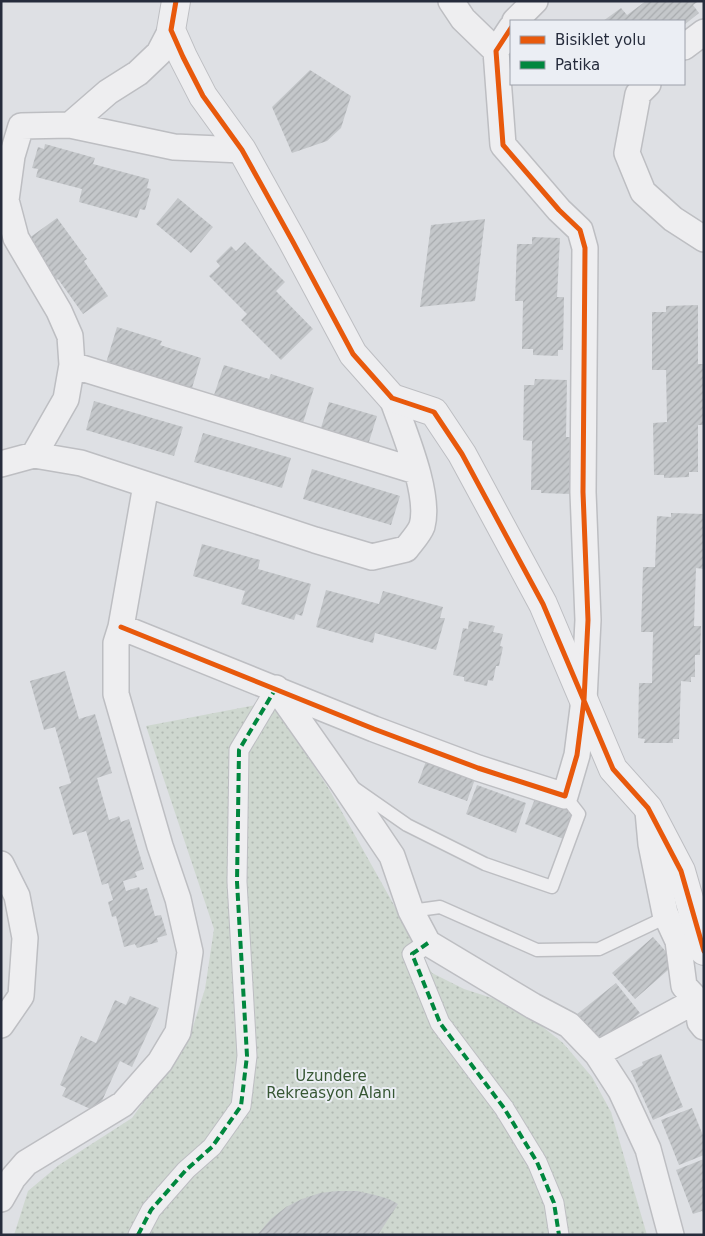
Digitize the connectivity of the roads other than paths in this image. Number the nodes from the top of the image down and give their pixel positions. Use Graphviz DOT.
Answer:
graph roads {
  1 [pos="176,1"];
  2 [pos="451,1"];
  3 [pos="535,1"];
  4 [pos="517,20"];
  5 [pos="171,30"];
  6 [pos="510,30"];
  7 [pos="704,32"];
  8 [pos="685,46"];
  9 [pos="496,51"];
  10 [pos="647,85"];
  11 [pos="70,125"];
  12 [pos="242,150"];
  13 [pos="704,239"];
  14 [pos="72,365"];
  15 [pos="392,398"];
  16 [pos="34,455"];
  17 [pos="1,464"];
  18 [pos="416,471"];
  19 [pos="146,485"];
  20 [pos="121,627"];
  21 [pos="276,688"];
  22 [pos="584,700"];
  23 [pos="340,779"];
  24 [pos="565,796"];
  25 [pos="648,808"];
  26 [pos="1,864"];
  27 [pos="411,911"];
  28 [pos="665,913"];
  29 [pos="428,943"];
  30 [pos="704,950"];
  31 [pos="697,1000"];
  32 [pos="1,1025"];
  33 [pos="704,1028"];
  34 [pos="598,1054"];
  35 [pos="1,1199"];
  36 [pos="138,1235"];
  37 [pos="559,1235"];
  38 [pos="671,1235"];
  1 -- 5 [label="street"];
  2 -- 9 [label="street"];
  3 -- 4 [label="street"];
  5 -- 11 [label="street"];
  5 -- 12 [label="street"];
  6 -- 9 [label="street"];
  7 -- 8 [label="street"];
  9 -- 22 [label="street"];
  10 -- 13 [label="street"];
  11 -- 12 [label="street"];
  11 -- 14 [label="street"];
  12 -- 15 [label="street"];
  14 -- 16 [label="street"];
  14 -- 18 [label="street"];
  15 -- 18 [label="street"];
  15 -- 22 [label="street"];
  16 -- 17 [label="street"];
  16 -- 19 [label="street"];
  18 -- 19 [label="street"];
  19 -- 20 [label="street"];
  20 -- 21 [label="street"];
  20 -- 35 [label="street"];
  21 -- 23 [label="street"];
  21 -- 24 [label="street"];
  21 -- 36 [label="street"];
  22 -- 24 [label="street"];
  22 -- 25 [label="street"];
  23 -- 24 [label="lane"];
  23 -- 27 [label="street"];
  25 -- 28 [label="street"];
  25 -- 30 [label="street"];
  26 -- 32 [label="street"];
  27 -- 28 [label="lane"];
  27 -- 29 [label="street"];
  28 -- 31 [label="street"];
  29 -- 34 [label="street"];
  29 -- 37 [label="street"];
  31 -- 33 [label="street"];
  31 -- 34 [label="street"];
  34 -- 38 [label="street"];
}
